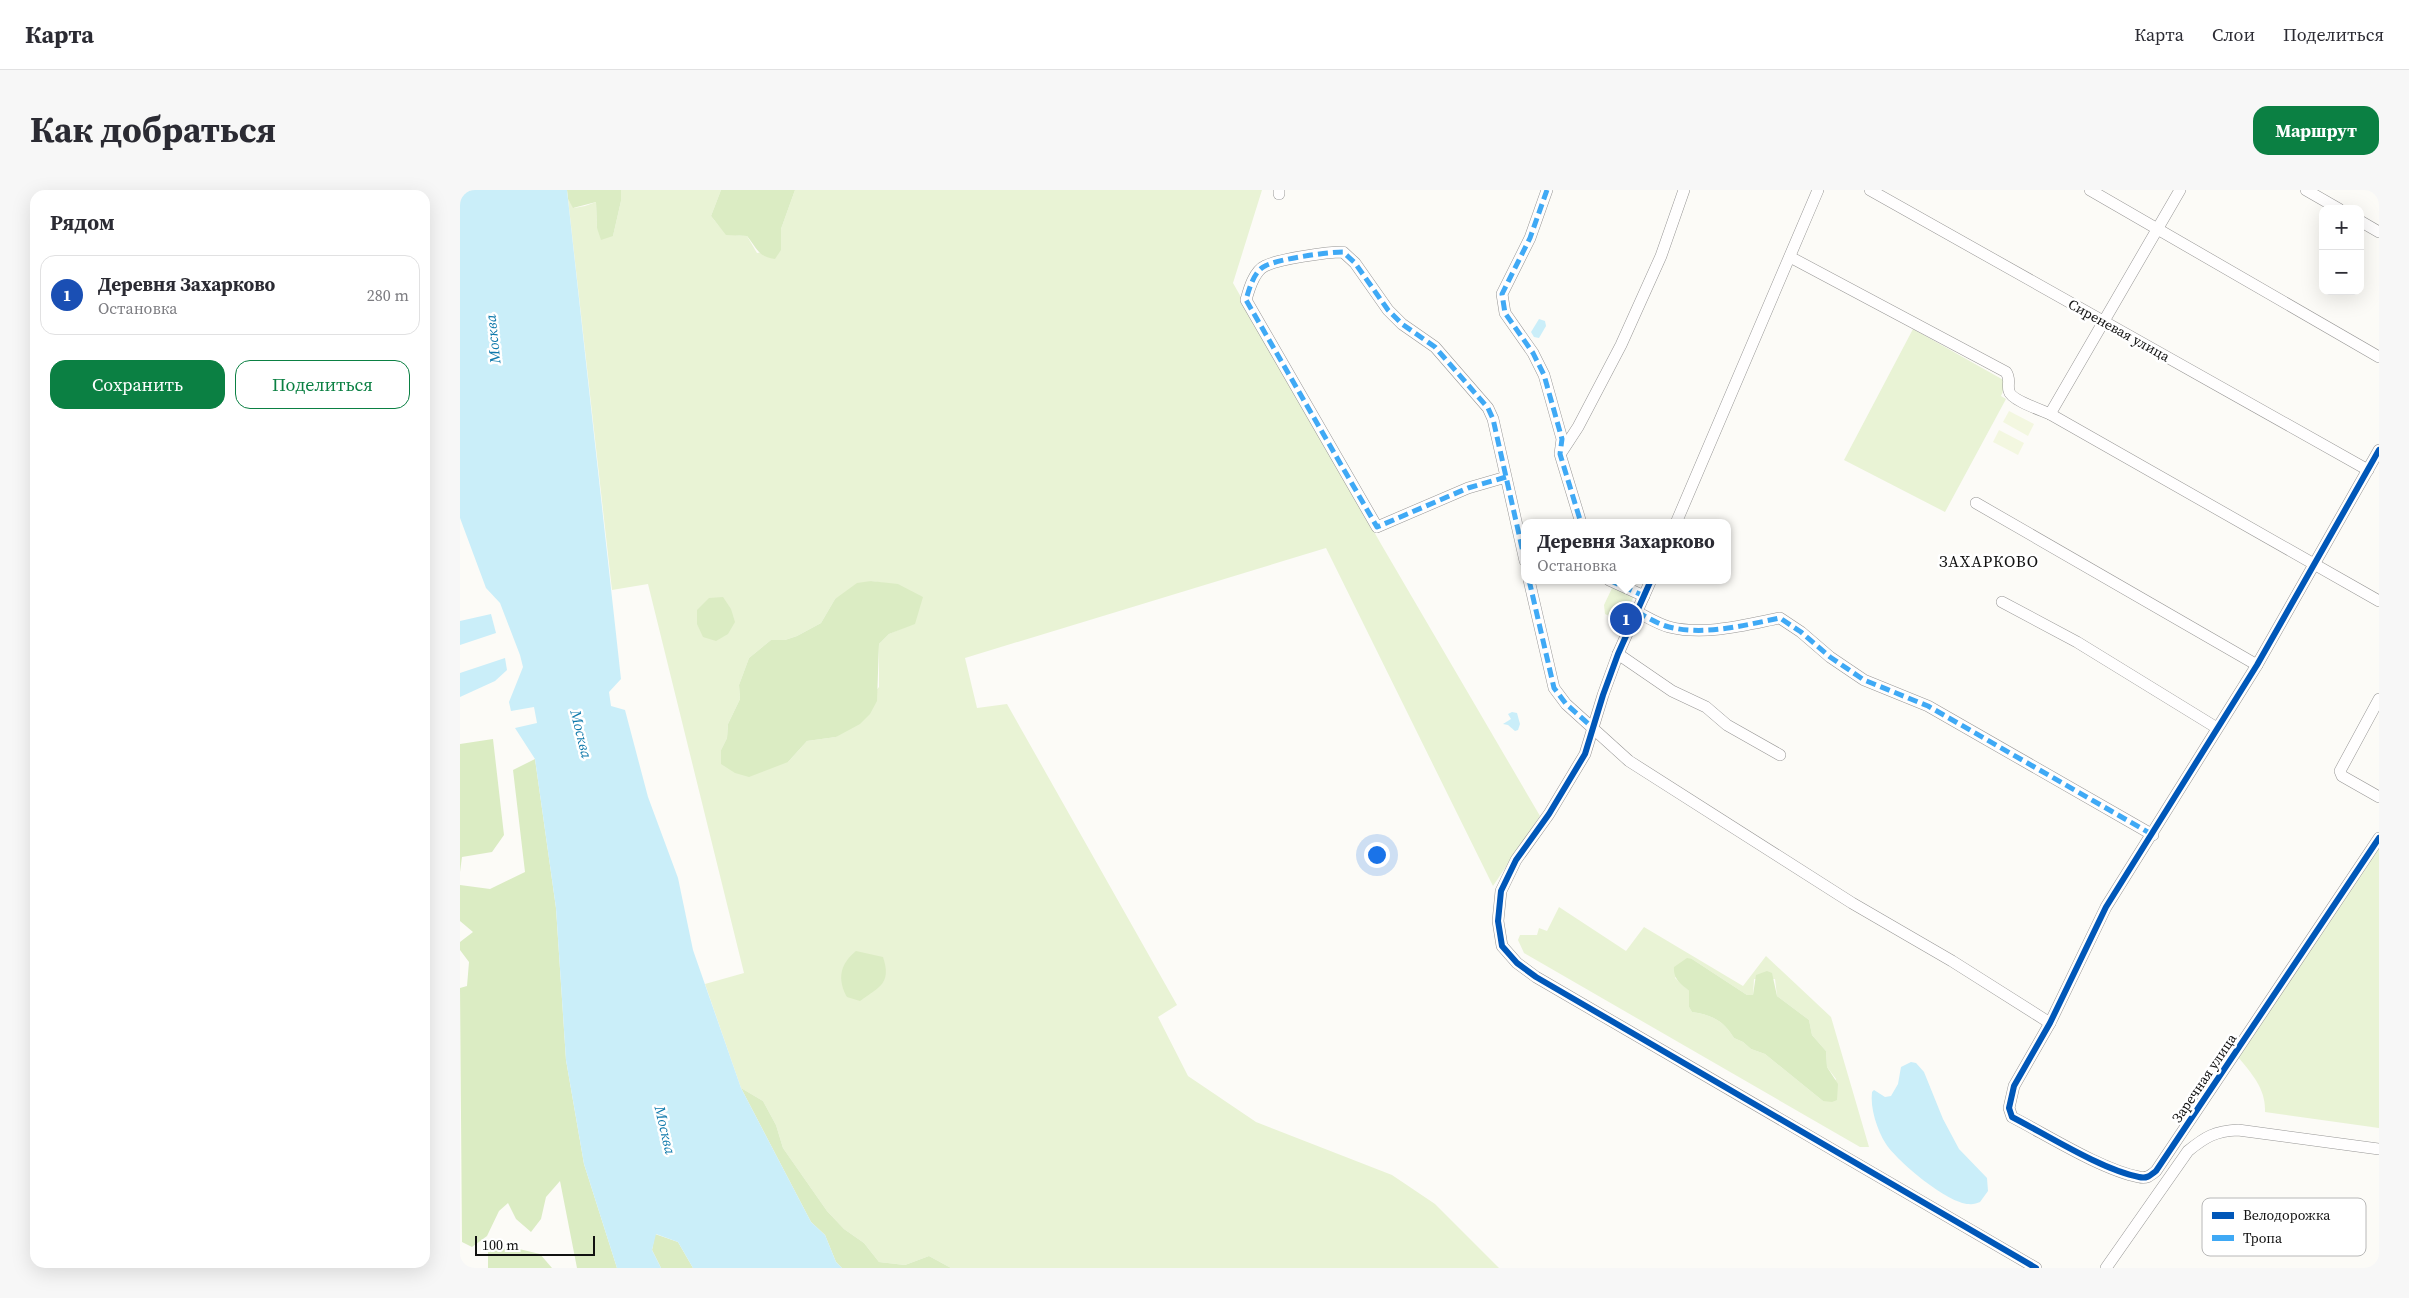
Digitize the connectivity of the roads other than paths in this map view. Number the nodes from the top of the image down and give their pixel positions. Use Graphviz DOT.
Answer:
graph roads {
  1 [pos="1548,190"];
  2 [pos="1684,190"];
  3 [pos="1818,190"];
  4 [pos="1870,190"];
  5 [pos="2090,190"];
  6 [pos="2180,190"];
  7 [pos="2306,190"];
  8 [pos="2332,205"];
  9 [pos="2364,223"];
  10 [pos="2157,228"];
  11 [pos="2379,232"];
  12 [pos="1790,257"];
  13 [pos="2105,322"];
  14 [pos="2379,357"];
  15 [pos="2050,414"];
  16 [pos="2379,450"];
  17 [pos="1560,454"];
  18 [pos="2368,470"];
  19 [pos="1506,477"];
  20 [pos="1976,503"];
  21 [pos="1581,519"];
  22 [pos="1678,519"];
  23 [pos="1521,543"];
  24 [pos="2314,563"];
  25 [pos="1530,584"];
  26 [pos="1618,584"];
  27 [pos="1649,584"];
  28 [pos="1644,596"];
  29 [pos="2002,602"];
  30 [pos="2379,602"];
  31 [pos="1637,612"];
  32 [pos="1618,654"];
  33 [pos="2257,664"];
  34 [pos="2379,699"];
  35 [pos="1592,726"];
  36 [pos="2217,728"];
  37 [pos="1780,755"];
  38 [pos="2379,797"];
  39 [pos="2153,835"];
  40 [pos="2379,838"];
  41 [pos="2050,1023"];
  42 [pos="2379,1149"];
  43 [pos="2036,1268"];
  44 [pos="2106,1268"];
  1 -- 17 [label="street"];
  2 -- 17 [label="street"];
  3 -- 12 [label="street"];
  4 -- 13 [label="street, Сиреневая улица"];
  5 -- 10 [label="street"];
  6 -- 10 [label="street"];
  7 -- 8 [label="street"];
  9 -- 11 [label="street"];
  10 -- 13 [label="street"];
  10 -- 14 [label="street"];
  12 -- 15 [label="street"];
  12 -- 22 [label="street"];
  13 -- 15 [label="street"];
  13 -- 18 [label="street, Сиреневая улица"];
  15 -- 24 [label="street"];
  16 -- 18 [label="street"];
  17 -- 21 [label="street"];
  18 -- 24 [label="street"];
  19 -- 19 [label="street"];
  19 -- 23 [label="street"];
  20 -- 33 [label="street"];
  24 -- 30 [label="street"];
  24 -- 33 [label="street"];
  25 -- 35 [label="street"];
  26 -- 28 [label="street"];
  27 -- 28 [label="street"];
  28 -- 31 [label="street"];
  29 -- 36 [label="street"];
  31 -- 32 [label="street"];
  31 -- 39 [label="street"];
  32 -- 35 [label="street"];
  32 -- 37 [label="street"];
  33 -- 36 [label="street"];
  34 -- 38 [label="street"];
  35 -- 41 [label="street"];
  35 -- 43 [label="street"];
  36 -- 39 [label="street"];
  39 -- 41 [label="street"];
  40 -- 41 [label="street, Заречная улица"];
  42 -- 44 [label="street"];
}
